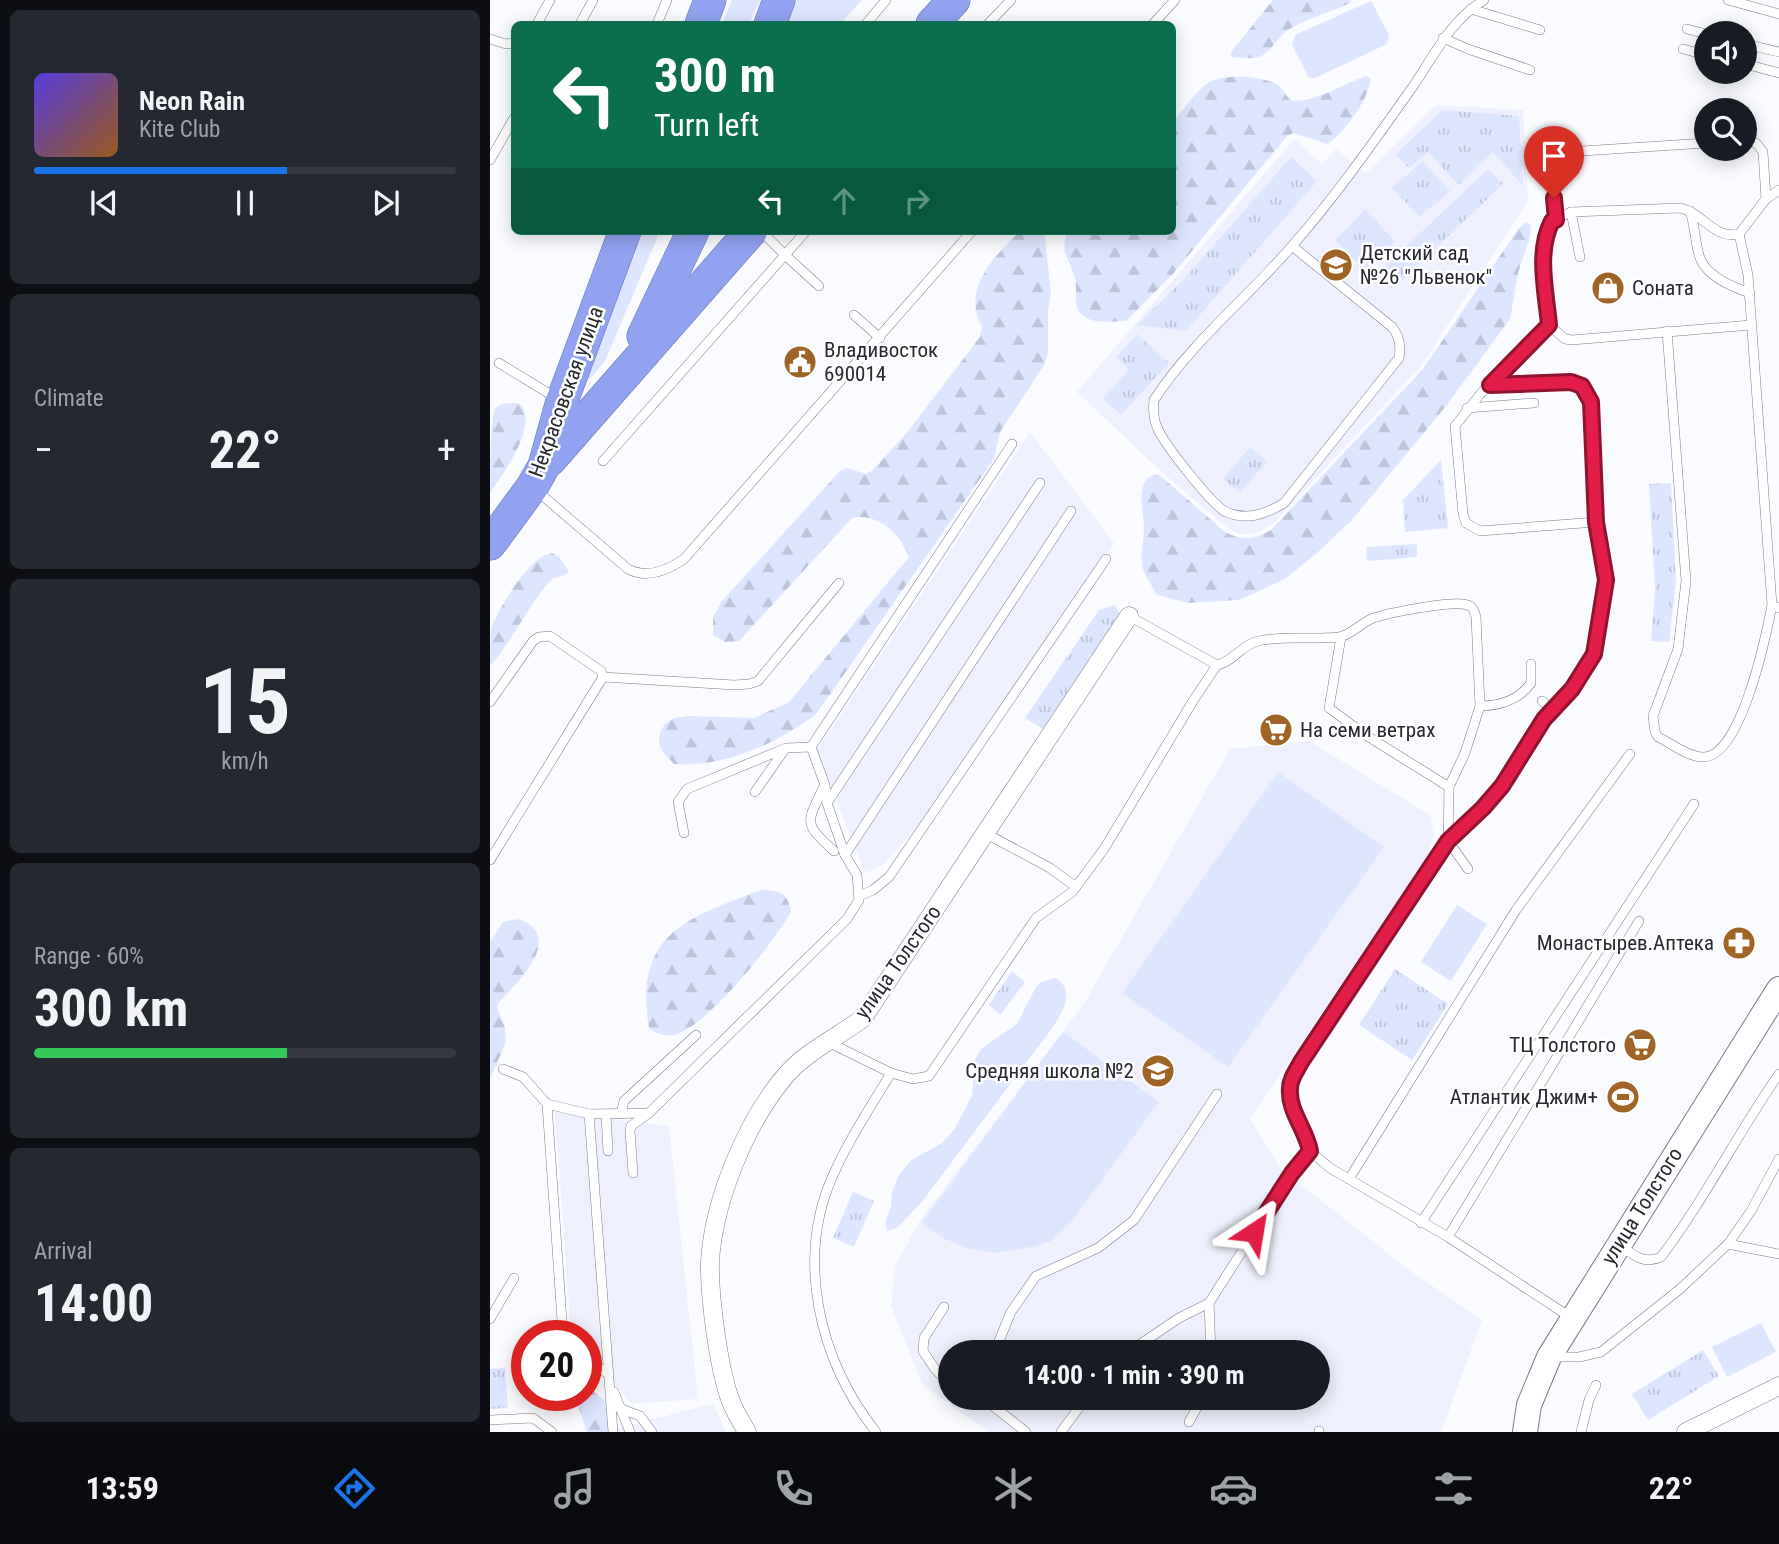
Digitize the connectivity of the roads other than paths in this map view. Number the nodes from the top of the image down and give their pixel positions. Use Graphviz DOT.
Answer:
graph roads {
  1 [pos="550,0"];
  2 [pos="593,0"];
  3 [pos="667,0"];
  4 [pos="710,0"];
  5 [pos="779,0"];
  6 [pos="887,0"];
  7 [pos="954,0"];
  8 [pos="1012,0"];
  9 [pos="1175,0"];
  10 [pos="1484,0"];
  11 [pos="1728,0"];
  12 [pos="1471,9"];
  13 [pos="1779,14"];
  14 [pos="539,21"];
  15 [pos="582,21"];
  16 [pos="658,21"];
  17 [pos="702,21"];
  18 [pos="771,21"];
  19 [pos="869,21"];
  20 [pos="935,21"];
  21 [pos="991,21"];
  22 [pos="1156,21"];
  23 [pos="1687,29"];
  24 [pos="1540,30"];
  25 [pos="1694,31"];
  26 [pos="1443,38"];
  27 [pos="490,39"];
  28 [pos="511,43"];
  29 [pos="1757,47"];
  30 [pos="1683,49"];
  31 [pos="1694,52"];
  32 [pos="1779,52"];
  33 [pos="1757,67"];
  34 [pos="1530,70"];
  35 [pos="1779,73"];
  36 [pos="511,123"];
  37 [pos="1694,143"];
  38 [pos="1757,143"];
  39 [pos="490,160"];
  40 [pos="1779,190"];
  41 [pos="1766,199"];
  42 [pos="1690,210"];
  43 [pos="1571,212"];
  44 [pos="1556,220"];
  45 [pos="1738,234"];
  46 [pos="624,235"];
  47 [pos="691,235"];
  48 [pos="747,235"];
  49 [pos="765,235"];
  50 [pos="802,235"];
  51 [pos="969,235"];
  52 [pos="1292,246"];
  53 [pos="785,255"];
  54 [pos="1580,257"];
  55 [pos="819,286"];
  56 [pos="1749,293"];
  57 [pos="855,315"];
  58 [pos="1549,325"];
  59 [pos="1751,325"];
  60 [pos="1667,331"];
  61 [pos="880,338"];
  62 [pos="499,363"];
  63 [pos="1490,385"];
  64 [pos="612,389"];
  65 [pos="562,401"];
  66 [pos="1534,403"];
  67 [pos="1467,408"];
  68 [pos="1012,444"];
  69 [pos="603,461"];
  70 [pos="538,476"];
  71 [pos="1040,483"];
  72 [pos="1071,510"];
  73 [pos="1596,522"];
  74 [pos="490,544"];
  75 [pos="1106,559"];
  76 [pos="839,583"];
  77 [pos="1775,607"];
  78 [pos="1129,616"];
  79 [pos="1341,637"];
  80 [pos="1531,664"];
  81 [pos="1217,665"];
  82 [pos="604,677"];
  83 [pos="1542,701"];
  84 [pos="490,702"];
  85 [pos="1480,706"];
  86 [pos="1553,710"];
  87 [pos="810,747"];
  88 [pos="786,748"];
  89 [pos="1630,754"];
  90 [pos="825,785"];
  91 [pos="1449,787"];
  92 [pos="755,792"];
  93 [pos="827,803"];
  94 [pos="1694,804"];
  95 [pos="684,833"];
  96 [pos="985,833"];
  97 [pos="1448,841"];
  98 [pos="834,851"];
  99 [pos="845,855"];
  100 [pos="490,860"];
  101 [pos="1468,869"];
  102 [pos="1076,887"];
  103 [pos="859,896"];
  104 [pos="1639,921"];
  105 [pos="1779,989"];
  106 [pos="696,1035"];
  107 [pos="828,1042"];
  108 [pos="503,1069"];
  109 [pos="891,1073"];
  110 [pos="1779,1074"];
  111 [pos="1217,1094"];
  112 [pos="547,1104"];
  113 [pos="649,1113"];
  114 [pos="589,1114"];
  115 [pos="621,1114"];
  116 [pos="606,1115"];
  117 [pos="608,1151"];
  118 [pos="1310,1151"];
  119 [pos="1779,1159"];
  120 [pos="633,1173"];
  121 [pos="1349,1179"];
  122 [pos="1421,1223"];
  123 [pos="1448,1237"];
  124 [pos="1618,1244"];
  125 [pos="1728,1244"];
  126 [pos="1779,1254"];
  127 [pos="514,1278"];
  128 [pos="1209,1303"];
  129 [pos="944,1307"];
  130 [pos="1572,1318"];
  131 [pos="490,1319"];
  132 [pos="562,1320"];
  133 [pos="1000,1340"];
  134 [pos="1146,1340"];
  135 [pos="1210,1340"];
  136 [pos="1549,1357"];
  137 [pos="602,1370"];
  138 [pos="938,1372"];
  139 [pos="608,1373"];
  140 [pos="1597,1385"];
  141 [pos="1779,1386"];
  142 [pos="619,1408"];
  143 [pos="999,1410"];
  144 [pos="1077,1410"];
  145 [pos="1196,1410"];
  146 [pos="490,1420"];
  147 [pos="1189,1422"];
  148 [pos="552,1432"];
  149 [pos="613,1432"];
  150 [pos="630,1432"];
  151 [pos="652,1432"];
  152 [pos="747,1432"];
  153 [pos="876,1432"];
  154 [pos="1027,1432"];
  155 [pos="1061,1432"];
  156 [pos="1525,1432"];
  157 [pos="1581,1432"];
  158 [pos="1686,1432"];
  1 -- 14 [label="lane"];
  2 -- 15 [label="lane"];
  3 -- 16 [label="lane"];
  4 -- 17 [label="highway"];
  5 -- 18 [label="highway"];
  6 -- 19 [label="lane"];
  7 -- 20 [label="highway"];
  8 -- 21 [label="lane"];
  9 -- 22 [label="lane"];
  10 -- 12 [label="lane"];
  11 -- 13 [label="lane"];
  12 -- 24 [label="lane"];
  12 -- 26 [label="lane"];
  23 -- 25 [label="lane"];
  26 -- 34 [label="lane"];
  26 -- 52 [label="lane"];
  27 -- 28 [label="lane"];
  29 -- 32 [label="lane"];
  30 -- 31 [label="lane"];
  33 -- 35 [label="lane"];
  36 -- 39 [label="lane"];
  37 -- 44 [label="lane"];
  38 -- 41 [label="lane"];
  40 -- 41 [label="lane"];
  41 -- 45 [label="lane"];
  42 -- 43 [label="lane"];
  42 -- 45 [label="lane"];
  42 -- 56 [label="lane"];
  43 -- 44 [label="lane"];
  43 -- 54 [label="lane"];
  44 -- 58 [label="lane"];
  45 -- 56 [label="lane"];
  46 -- 65 [label="highway, Некрасовская улица"];
  47 -- 64 [label="highway"];
  48 -- 64 [label="highway"];
  49 -- 53 [label="lane"];
  50 -- 53 [label="lane"];
  51 -- 61 [label="lane"];
  52 -- 52 [label="lane"];
  53 -- 55 [label="lane"];
  53 -- 69 [label="lane"];
  56 -- 59 [label="lane"];
  57 -- 61 [label="lane"];
  58 -- 60 [label="lane"];
  58 -- 63 [label="lane"];
  59 -- 60 [label="lane"];
  59 -- 77 [label="lane"];
  60 -- 77 [label="lane"];
  61 -- 70 [label="lane"];
  62 -- 65 [label="lane"];
  63 -- 67 [label="lane"];
  63 -- 73 [label="lane"];
  64 -- 70 [label="highway"];
  65 -- 70 [label="highway, Некрасовская улица"];
  66 -- 67 [label="lane"];
  67 -- 73 [label="lane"];
  68 -- 87 [label="lane"];
  70 -- 74 [label="highway, Некрасовская улица"];
  71 -- 93 [label="lane"];
  72 -- 99 [label="lane"];
  73 -- 86 [label="lane"];
  75 -- 103 [label="lane"];
  76 -- 82 [label="lane"];
  78 -- 81 [label="lane"];
  78 -- 96 [label="street, улица Толстого"];
  79 -- 81 [label="lane"];
  79 -- 85 [label="lane"];
  79 -- 91 [label="lane"];
  80 -- 85 [label="lane"];
  81 -- 102 [label="lane"];
  82 -- 84 [label="lane"];
  82 -- 100 [label="lane"];
  83 -- 86 [label="lane"];
  85 -- 91 [label="lane"];
  86 -- 97 [label="lane"];
  87 -- 88 [label="lane"];
  87 -- 90 [label="lane"];
  88 -- 92 [label="lane"];
  88 -- 95 [label="lane"];
  89 -- 121 [label="lane"];
  90 -- 93 [label="lane"];
  90 -- 98 [label="lane"];
  91 -- 97 [label="lane"];
  93 -- 99 [label="lane"];
  94 -- 122 [label="lane"];
  96 -- 102 [label="lane"];
  96 -- 107 [label="street, улица Толстого"];
  97 -- 101 [label="lane"];
  97 -- 118 [label="lane"];
  99 -- 103 [label="lane"];
  102 -- 109 [label="lane"];
  103 -- 113 [label="lane"];
  104 -- 123 [label="lane"];
  105 -- 124 [label="main road, улица Толстого"];
  106 -- 115 [label="lane"];
  107 -- 109 [label="lane"];
  107 -- 152 [label="street, улица Толстого"];
  108 -- 112 [label="lane"];
  109 -- 153 [label="lane"];
  110 -- 124 [label="lane"];
  111 -- 133 [label="lane"];
  112 -- 114 [label="lane"];
  112 -- 132 [label="lane"];
  113 -- 115 [label="lane"];
  113 -- 120 [label="lane"];
  114 -- 116 [label="lane"];
  114 -- 139 [label="lane"];
  115 -- 116 [label="lane"];
  116 -- 117 [label="lane"];
  118 -- 121 [label="lane"];
  118 -- 128 [label="lane"];
  119 -- 125 [label="lane"];
  121 -- 122 [label="lane"];
  122 -- 123 [label="lane"];
  123 -- 130 [label="lane"];
  124 -- 130 [label="main road, улица Толстого"];
  125 -- 126 [label="lane"];
  125 -- 136 [label="lane"];
  127 -- 131 [label="lane"];
  128 -- 134 [label="lane"];
  128 -- 135 [label="lane"];
  129 -- 138 [label="lane"];
  130 -- 136 [label="main road, улица Толстого"];
  136 -- 156 [label="main road, улица Толстого"];
  137 -- 139 [label="lane"];
  139 -- 142 [label="lane"];
  139 -- 149 [label="lane"];
  140 -- 157 [label="lane"];
  141 -- 158 [label="street"];
  142 -- 150 [label="lane"];
  142 -- 151 [label="lane"];
  143 -- 154 [label="lane"];
  144 -- 155 [label="lane"];
  145 -- 147 [label="lane"];
  146 -- 148 [label="lane"];
}
